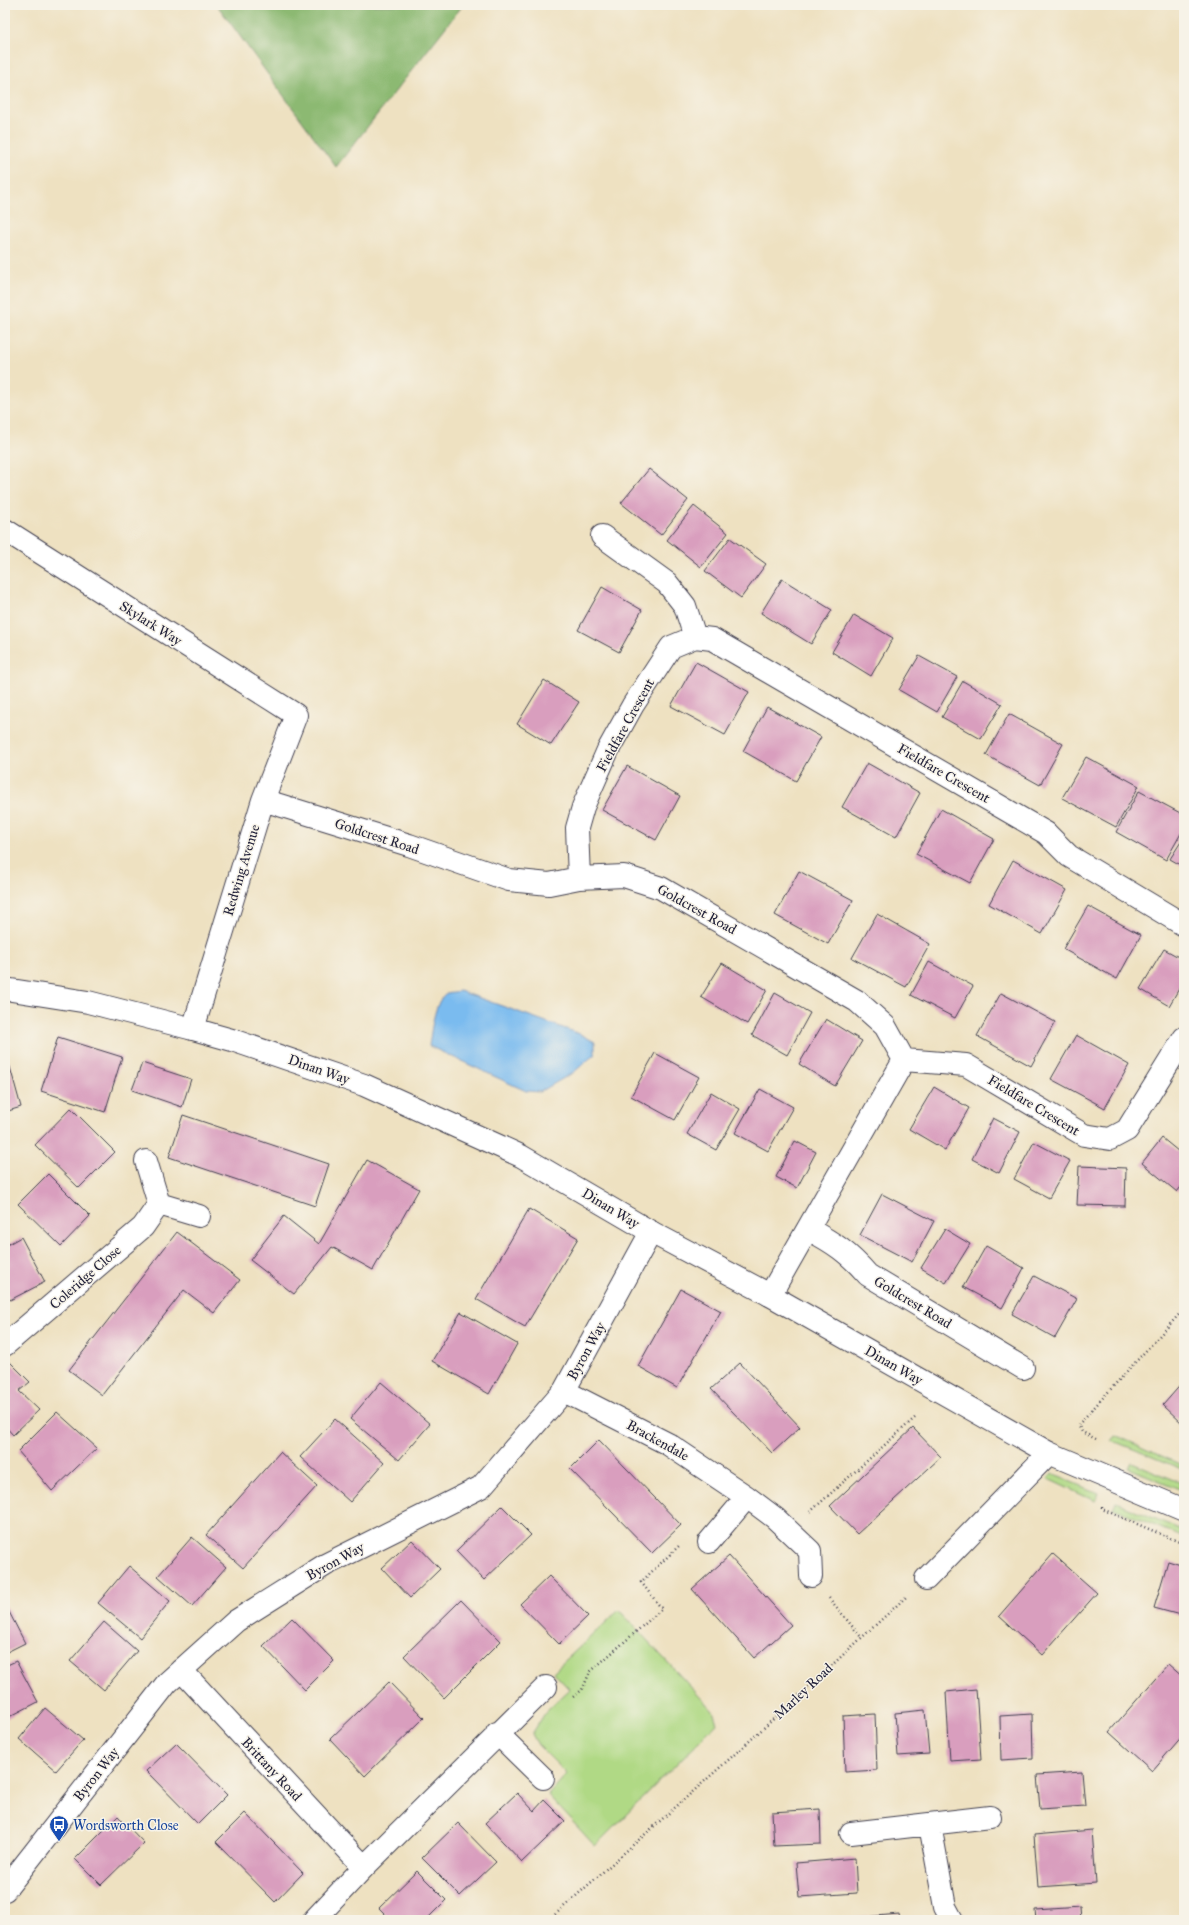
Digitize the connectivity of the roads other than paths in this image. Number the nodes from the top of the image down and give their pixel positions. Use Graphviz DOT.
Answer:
graph roads {
  1 [pos="5,530"];
  2 [pos="602,536"];
  3 [pos="694,637"];
  4 [pos="296,715"];
  5 [pos="263,800"];
  6 [pos="579,878"];
  7 [pos="1184,925"];
  8 [pos="5,989"];
  9 [pos="193,1029"];
  10 [pos="1184,1038"];
  11 [pos="904,1060"];
  12 [pos="146,1161"];
  13 [pos="159,1204"];
  14 [pos="199,1216"];
  15 [pos="808,1229"];
  16 [pos="651,1232"];
  17 [pos="770,1295"];
  18 [pos="5,1345"];
  19 [pos="1023,1368"];
  20 [pos="564,1391"];
  21 [pos="1049,1453"];
  22 [pos="747,1497"];
  23 [pos="1184,1510"];
  24 [pos="709,1542"];
  25 [pos="811,1576"];
  26 [pos="926,1579"];
  27 [pos="181,1670"];
  28 [pos="546,1687"];
  29 [pos="497,1733"];
  30 [pos="542,1778"];
  31 [pos="990,1817"];
  32 [pos="930,1825"];
  33 [pos="851,1833"];
  34 [pos="364,1867"];
  35 [pos="5,1890"];
  36 [pos="314,1920"];
  37 [pos="952,1920"];
  1 -- 4 [label="street, Skylark Way"];
  2 -- 3 [label="street"];
  3 -- 6 [label="street, Fieldfare Crescent"];
  3 -- 7 [label="street, Fieldfare Crescent"];
  4 -- 5 [label="street, Redwing Avenue"];
  5 -- 6 [label="street, Goldcrest Road"];
  5 -- 9 [label="street, Redwing Avenue"];
  6 -- 11 [label="street, Goldcrest Road"];
  8 -- 9 [label="street, Dinan Way"];
  9 -- 16 [label="street, Dinan Way"];
  10 -- 11 [label="street, Fieldfare Crescent"];
  11 -- 15 [label="street"];
  12 -- 13 [label="street"];
  13 -- 14 [label="street"];
  13 -- 18 [label="street, Coleridge Close"];
  15 -- 17 [label="street"];
  15 -- 19 [label="street, Goldcrest Road"];
  16 -- 17 [label="street, Dinan Way"];
  16 -- 20 [label="street, Byron Way"];
  17 -- 21 [label="street, Dinan Way"];
  20 -- 22 [label="street, Brackendale"];
  20 -- 27 [label="street, Byron Way"];
  21 -- 23 [label="street, Dinan Way"];
  21 -- 26 [label="street"];
  22 -- 24 [label="street"];
  22 -- 25 [label="street, Brackendale"];
  27 -- 34 [label="street, Brittany Road"];
  27 -- 35 [label="street, Byron Way"];
  28 -- 29 [label="street"];
  29 -- 30 [label="street"];
  29 -- 34 [label="street"];
  31 -- 32 [label="street"];
  32 -- 33 [label="street"];
  32 -- 37 [label="street"];
  34 -- 36 [label="street"];
}
